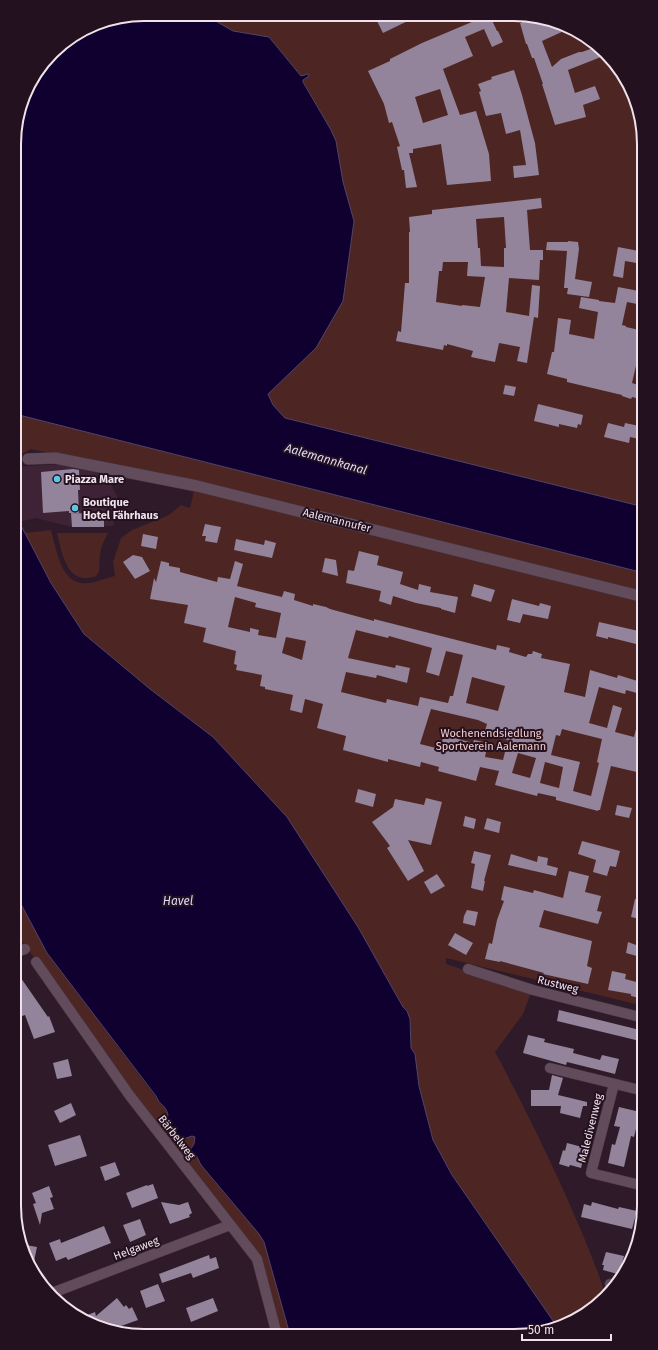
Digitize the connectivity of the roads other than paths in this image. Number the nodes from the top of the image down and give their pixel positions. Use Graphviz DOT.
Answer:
graph roads {
  1 [pos="28,459"];
  2 [pos="637,595"];
  3 [pos="26,949"];
  4 [pos="21,951"];
  5 [pos="36,962"];
  6 [pos="468,969"];
  7 [pos="637,1016"];
  8 [pos="550,1068"];
  9 [pos="614,1084"];
  10 [pos="637,1089"];
  11 [pos="637,1184"];
  12 [pos="230,1225"];
  13 [pos="56,1291"];
  14 [pos="275,1329"];
  1 -- 2 [label="street, Aalemannufer"];
  3 -- 4 [label="street"];
  5 -- 12 [label="street, Bärbelweg"];
  6 -- 7 [label="street, Rustweg"];
  8 -- 9 [label="street, Maledivenweg"];
  9 -- 10 [label="street, Maledivenweg"];
  9 -- 11 [label="street, Maledivenweg"];
  12 -- 13 [label="street, Helgaweg"];
  12 -- 14 [label="street, Bärbelweg"];
}
